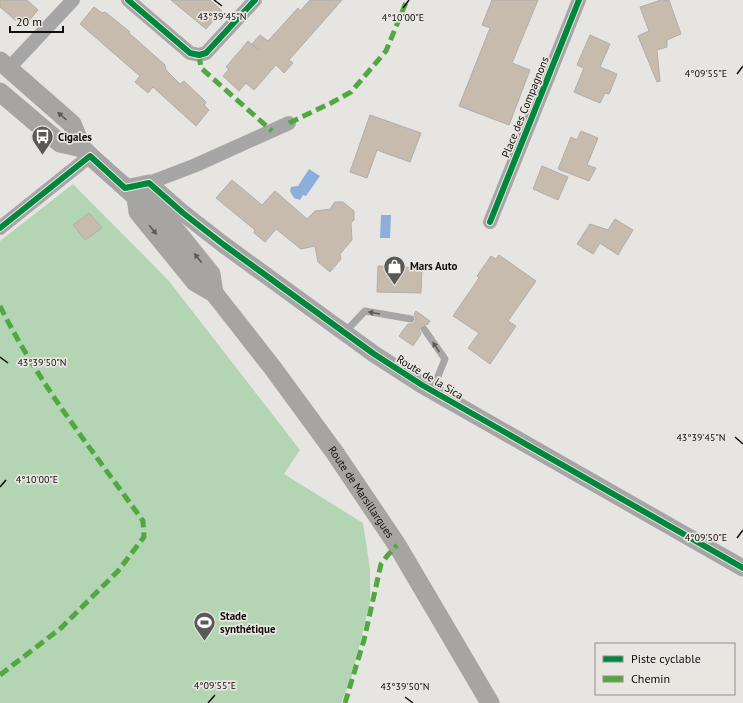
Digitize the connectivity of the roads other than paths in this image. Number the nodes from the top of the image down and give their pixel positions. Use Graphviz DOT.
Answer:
graph roads {
  1 [pos="73,0"];
  2 [pos="128,0"];
  3 [pos="255,0"];
  4 [pos="579,0"];
  5 [pos="3,68"];
  6 [pos="0,92"];
  7 [pos="289,123"];
  8 [pos="86,152"];
  9 [pos="149,183"];
  10 [pos="130,192"];
  11 [pos="490,222"];
  12 [pos="1,224"];
  13 [pos="411,319"];
  14 [pos="424,329"];
  15 [pos="345,332"];
  16 [pos="432,391"];
  17 [pos="743,568"];
  18 [pos="490,703"];
  1 -- 5 [label="street"];
  2 -- 3 [label="street"];
  4 -- 11 [label="street, Place des Compagnons"];
  8 -- 5 [label="main road, one-way"];
  6 -- 8 [label="main road"];
  7 -- 9 [label="street"];
  8 -- 10 [label="main road, Route de Marsillargues"];
  8 -- 12 [label="street"];
  9 -- 10 [label="street"];
  9 -- 15 [label="street, Route de la Sica"];
  10 -- 18 [label="main road, Route de Marsillargues"];
  13 -- 15 [label="lane, one-way"];
  16 -- 14 [label="lane, one-way"];
  15 -- 16 [label="street, Route de la Sica"];
  16 -- 17 [label="street, Route de la Sica"];
}
